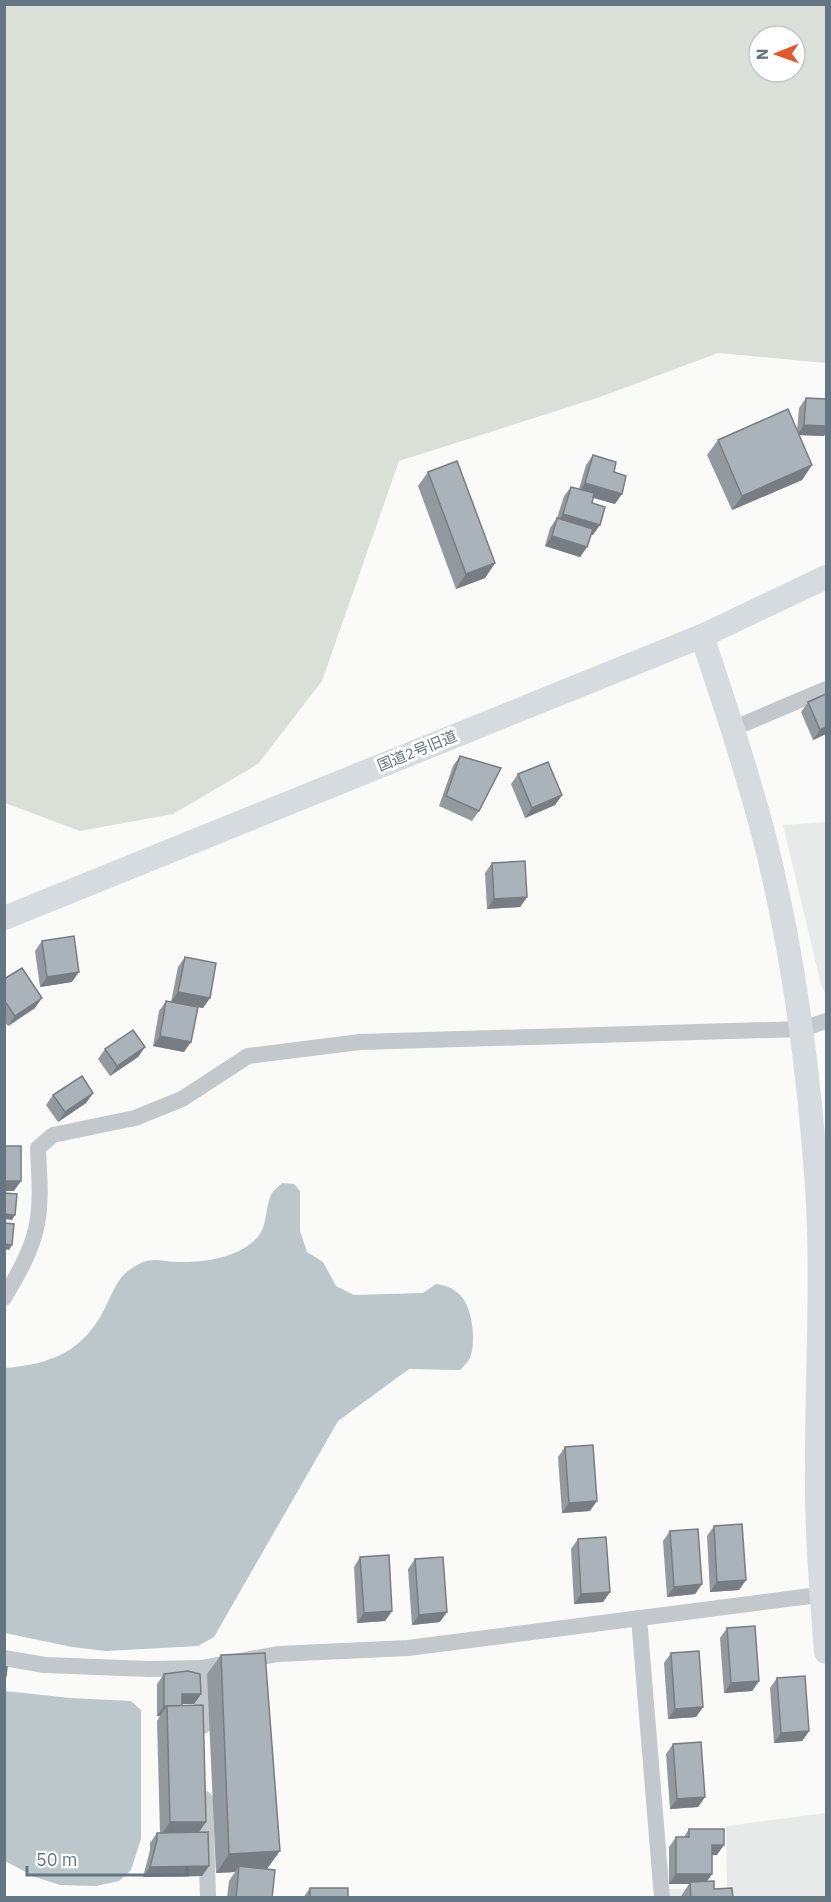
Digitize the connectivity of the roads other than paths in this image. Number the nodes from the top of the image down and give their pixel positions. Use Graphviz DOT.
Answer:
graph roads {
  1 [pos="826,577"];
  2 [pos="702,636"];
  3 [pos="826,689"];
  4 [pos="732,729"];
  5 [pos="4,918"];
  6 [pos="826,1021"];
  7 [pos="802,1029"];
  8 [pos="823,1276"];
  9 [pos="4,1298"];
  10 [pos="824,1595"];
  11 [pos="639,1618"];
  12 [pos="826,1652"];
  13 [pos="4,1658"];
  14 [pos="201,1668"];
  15 [pos="203,1737"];
  16 [pos="205,1783"];
  17 [pos="208,1898"];
  18 [pos="662,1898"];
  1 -- 2 [label="street, 国道2号旧道"];
  2 -- 4 [label="street"];
  2 -- 5 [label="street, 国道2号旧道"];
  3 -- 4 [label="street"];
  4 -- 7 [label="street"];
  6 -- 7 [label="street"];
  7 -- 8 [label="street"];
  7 -- 9 [label="street"];
  8 -- 10 [label="street"];
  10 -- 11 [label="street"];
  10 -- 12 [label="street"];
  11 -- 14 [label="street"];
  11 -- 18 [label="street"];
  13 -- 14 [label="street"];
  14 -- 15 [label="street"];
  16 -- 17 [label="street"];
}
